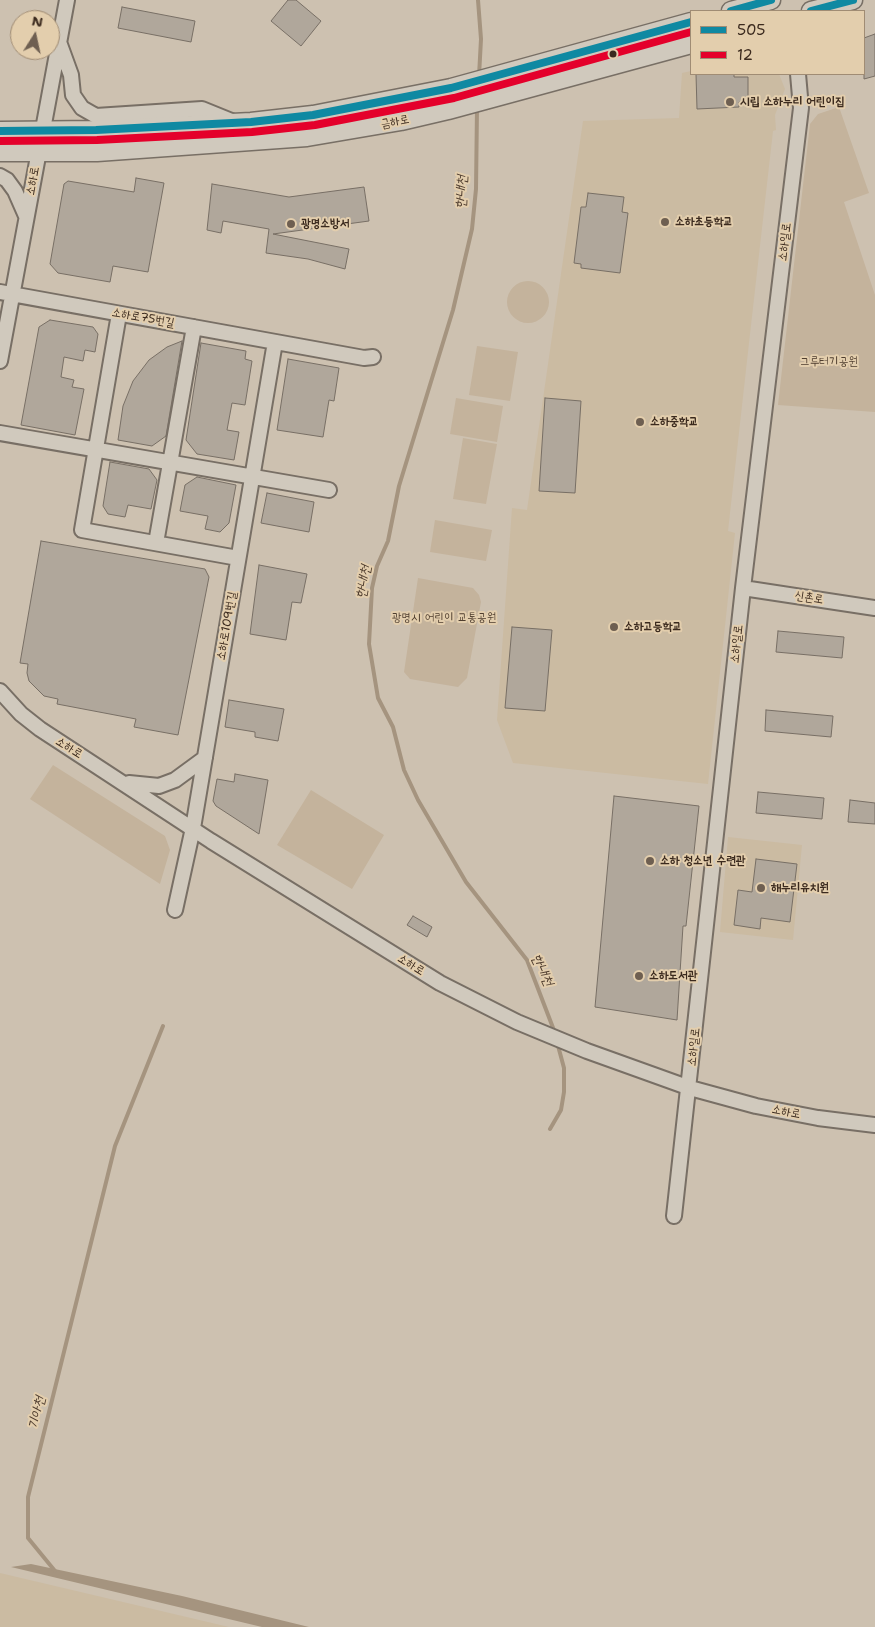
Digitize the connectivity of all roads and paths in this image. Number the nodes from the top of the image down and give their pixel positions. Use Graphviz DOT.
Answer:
graph roads {
  1 [pos="67,0"];
  2 [pos="772,0"];
  3 [pos="852,0"];
  4 [pos="735,10"];
  5 [pos="815,10"];
  6 [pos="690,22"];
  7 [pos="60,37"];
  8 [pos="690,44"];
  9 [pos="60,45"];
  10 [pos="56,60"];
  11 [pos="798,75"];
  12 [pos="234,122"];
  13 [pos="42,131"];
  14 [pos="0,132"];
  15 [pos="0,152"];
  16 [pos="38,152"];
  17 [pos="0,176"];
  18 [pos="26,217"];
  19 [pos="6,293"];
  20 [pos="119,314"];
  21 [pos="194,327"];
  22 [pos="275,342"];
  23 [pos="373,357"];
  24 [pos="0,361"];
  25 [pos="0,434"];
  26 [pos="96,450"];
  27 [pos="170,463"];
  28 [pos="252,477"];
  29 [pos="330,490"];
  30 [pos="156,543"];
  31 [pos="238,558"];
  32 [pos="743,588"];
  33 [pos="875,608"];
  34 [pos="0,691"];
  35 [pos="205,758"];
  36 [pos="122,781"];
  37 [pos="193,828"];
  38 [pos="175,910"];
  39 [pos="690,1088"];
  40 [pos="875,1124"];
  41 [pos="674,1216"];
  1 -- 7 [label="street, 소하로"];
  2 -- 4 [label="main road"];
  3 -- 5 [label="main road"];
  6 -- 12 [label="main road, 금하로"];
  8 -- 16 [label="main road, 금하로"];
  9 -- 12 [label="street"];
  10 -- 13 [label="street, 소하로"];
  11 -- 32 [label="street, 소하일로"];
  12 -- 13 [label="main road, 금하로"];
  13 -- 14 [label="main road, 금하로"];
  13 -- 16 [label="street, 소하로"];
  15 -- 16 [label="main road, 금하로"];
  16 -- 18 [label="street, 소하로"];
  17 -- 18 [label="street"];
  18 -- 19 [label="street, 소하로"];
  19 -- 20 [label="street, 소하로75번길"];
  19 -- 24 [label="street, 소하로"];
  20 -- 21 [label="street, 소하로75번길"];
  20 -- 26 [label="street"];
  21 -- 22 [label="street, 소하로75번길"];
  21 -- 27 [label="street"];
  22 -- 23 [label="street, 소하로75번길"];
  22 -- 28 [label="street, 소하로109번길"];
  25 -- 26 [label="street"];
  26 -- 27 [label="street"];
  26 -- 30 [label="street"];
  27 -- 28 [label="street"];
  27 -- 30 [label="street"];
  28 -- 29 [label="street"];
  28 -- 31 [label="street, 소하로109번길"];
  30 -- 31 [label="street"];
  31 -- 35 [label="street, 소하로109번길"];
  32 -- 33 [label="street, 신촌로"];
  32 -- 39 [label="street, 소하일로"];
  34 -- 36 [label="street, 소하로"];
  35 -- 36 [label="street"];
  35 -- 37 [label="street, 소하로109번길"];
  36 -- 37 [label="street, 소하로"];
  37 -- 38 [label="street, 소하로109번길"];
  37 -- 39 [label="street, 소하로"];
  39 -- 40 [label="street, 소하로"];
  39 -- 41 [label="street, 소하일로"];
}
